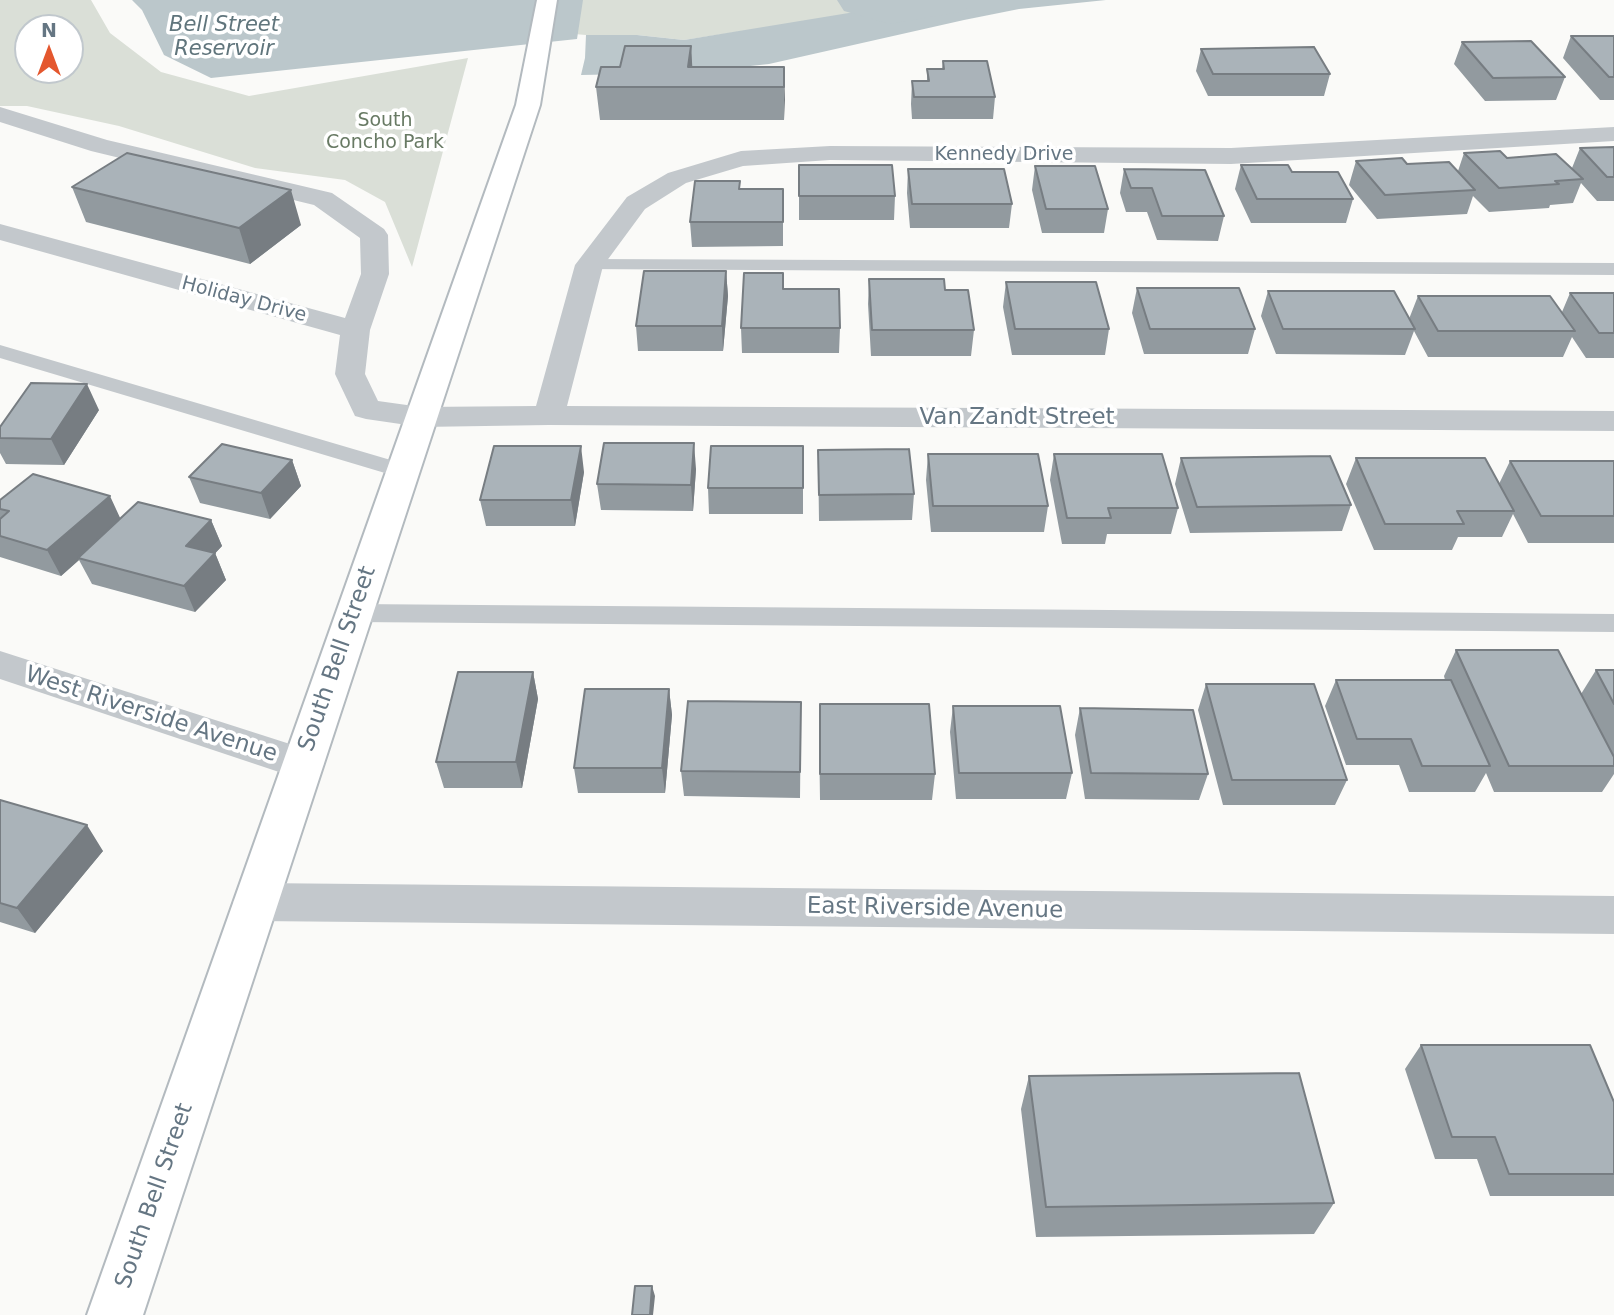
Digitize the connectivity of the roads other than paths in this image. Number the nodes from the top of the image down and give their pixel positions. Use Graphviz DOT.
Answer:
graph roads {
  1 [pos="547,0"];
  2 [pos="0,114"];
  3 [pos="1614,134"];
  4 [pos="0,232"];
  5 [pos="589,265"];
  6 [pos="1614,269"];
  7 [pos="355,330"];
  8 [pos="0,351"];
  9 [pos="549,415"];
  10 [pos="421,417"];
  11 [pos="1614,421"];
  12 [pos="403,471"];
  13 [pos="354,613"];
  14 [pos="1614,623"];
  15 [pos="0,666"];
  16 [pos="303,764"];
  17 [pos="256,902"];
  18 [pos="1614,915"];
  19 [pos="114,1315"];
  1 -- 10 [label="main road, South Bell Street"];
  2 -- 7 [label="street"];
  3 -- 5 [label="street, Kennedy Drive"];
  4 -- 7 [label="street, Holiday Drive"];
  5 -- 6 [label="lane"];
  5 -- 9 [label="street, Kennedy Drive"];
  7 -- 10 [label="street"];
  8 -- 12 [label="lane"];
  9 -- 10 [label="street, Van Zandt Street"];
  9 -- 11 [label="street, Van Zandt Street"];
  10 -- 12 [label="main road, South Bell Street"];
  12 -- 13 [label="main road, South Bell Street"];
  13 -- 14 [label="lane"];
  13 -- 16 [label="main road, South Bell Street"];
  15 -- 16 [label="street, West Riverside Avenue"];
  16 -- 17 [label="main road, South Bell Street"];
  17 -- 18 [label="street, East Riverside Avenue"];
  17 -- 19 [label="main road, South Bell Street"];
}
